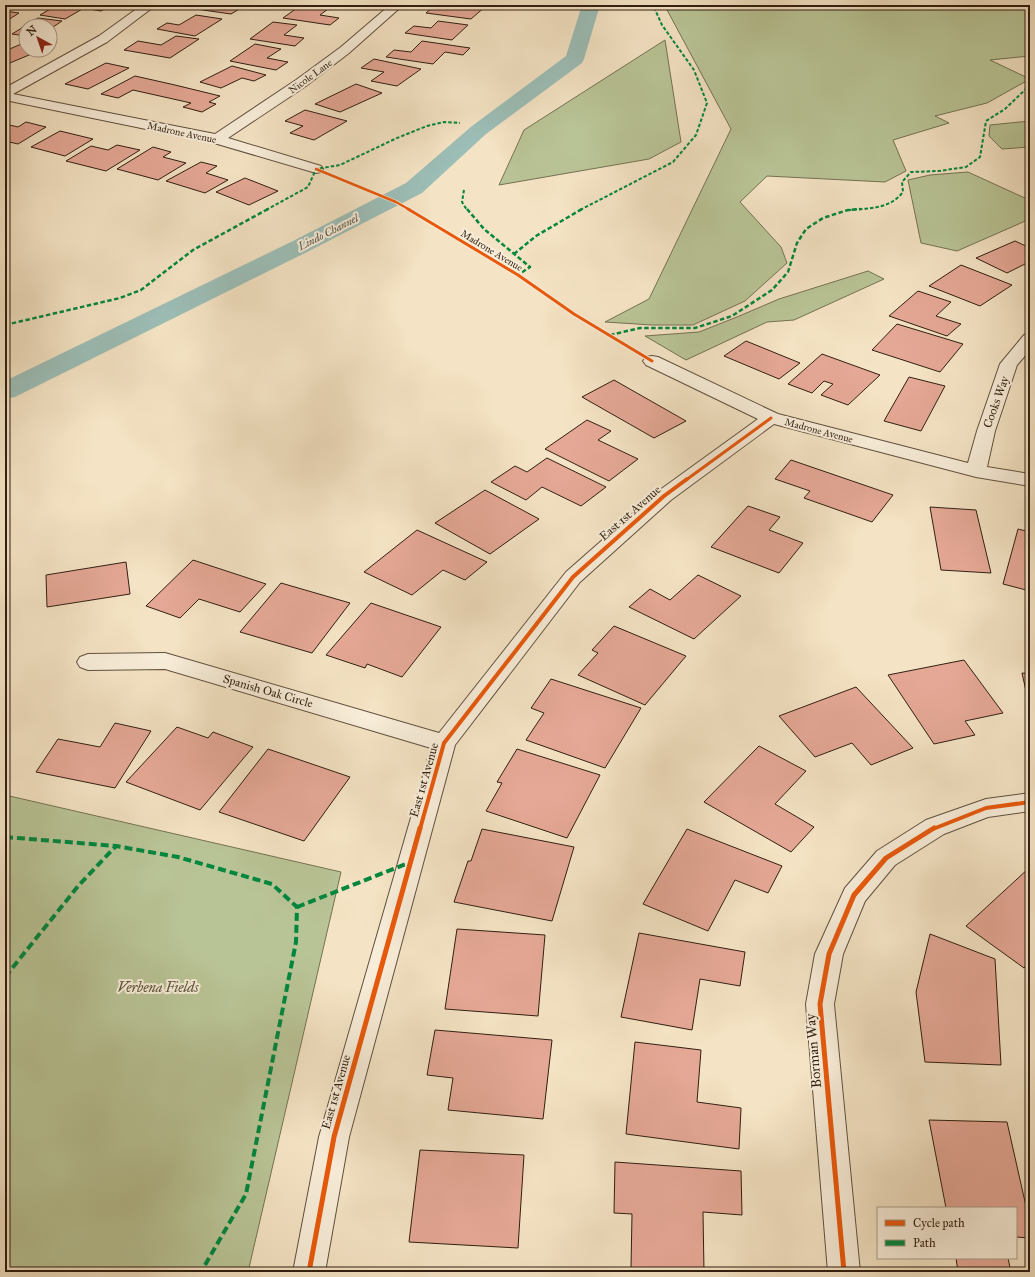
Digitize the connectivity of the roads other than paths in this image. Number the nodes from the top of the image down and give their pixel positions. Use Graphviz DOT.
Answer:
graph roads {
  1 [pos="150,5"];
  2 [pos="397,5"];
  3 [pos="5,94"];
  4 [pos="217,139"];
  5 [pos="316,169"];
  6 [pos="1030,339"];
  7 [pos="652,360"];
  8 [pos="771,418"];
  9 [pos="976,471"];
  10 [pos="1030,480"];
  11 [pos="88,662"];
  12 [pos="444,743"];
  13 [pos="1030,802"];
  14 [pos="310,1272"];
  15 [pos="844,1272"];
  1 -- 3 [label="street"];
  2 -- 4 [label="street, Nicole Lane"];
  3 -- 4 [label="street, Madrone Avenue"];
  4 -- 5 [label="street, Madrone Avenue"];
  6 -- 9 [label="street, Cooks Way"];
  7 -- 8 [label="street, Madrone Avenue"];
  8 -- 9 [label="street, Madrone Avenue"];
  8 -- 12 [label="street, East 1st Avenue"];
  9 -- 10 [label="street, Madrone Avenue"];
  11 -- 12 [label="street, Spanish Oak Circle"];
  12 -- 14 [label="street, East 1st Avenue"];
  13 -- 15 [label="street, Borman Way"];
}
